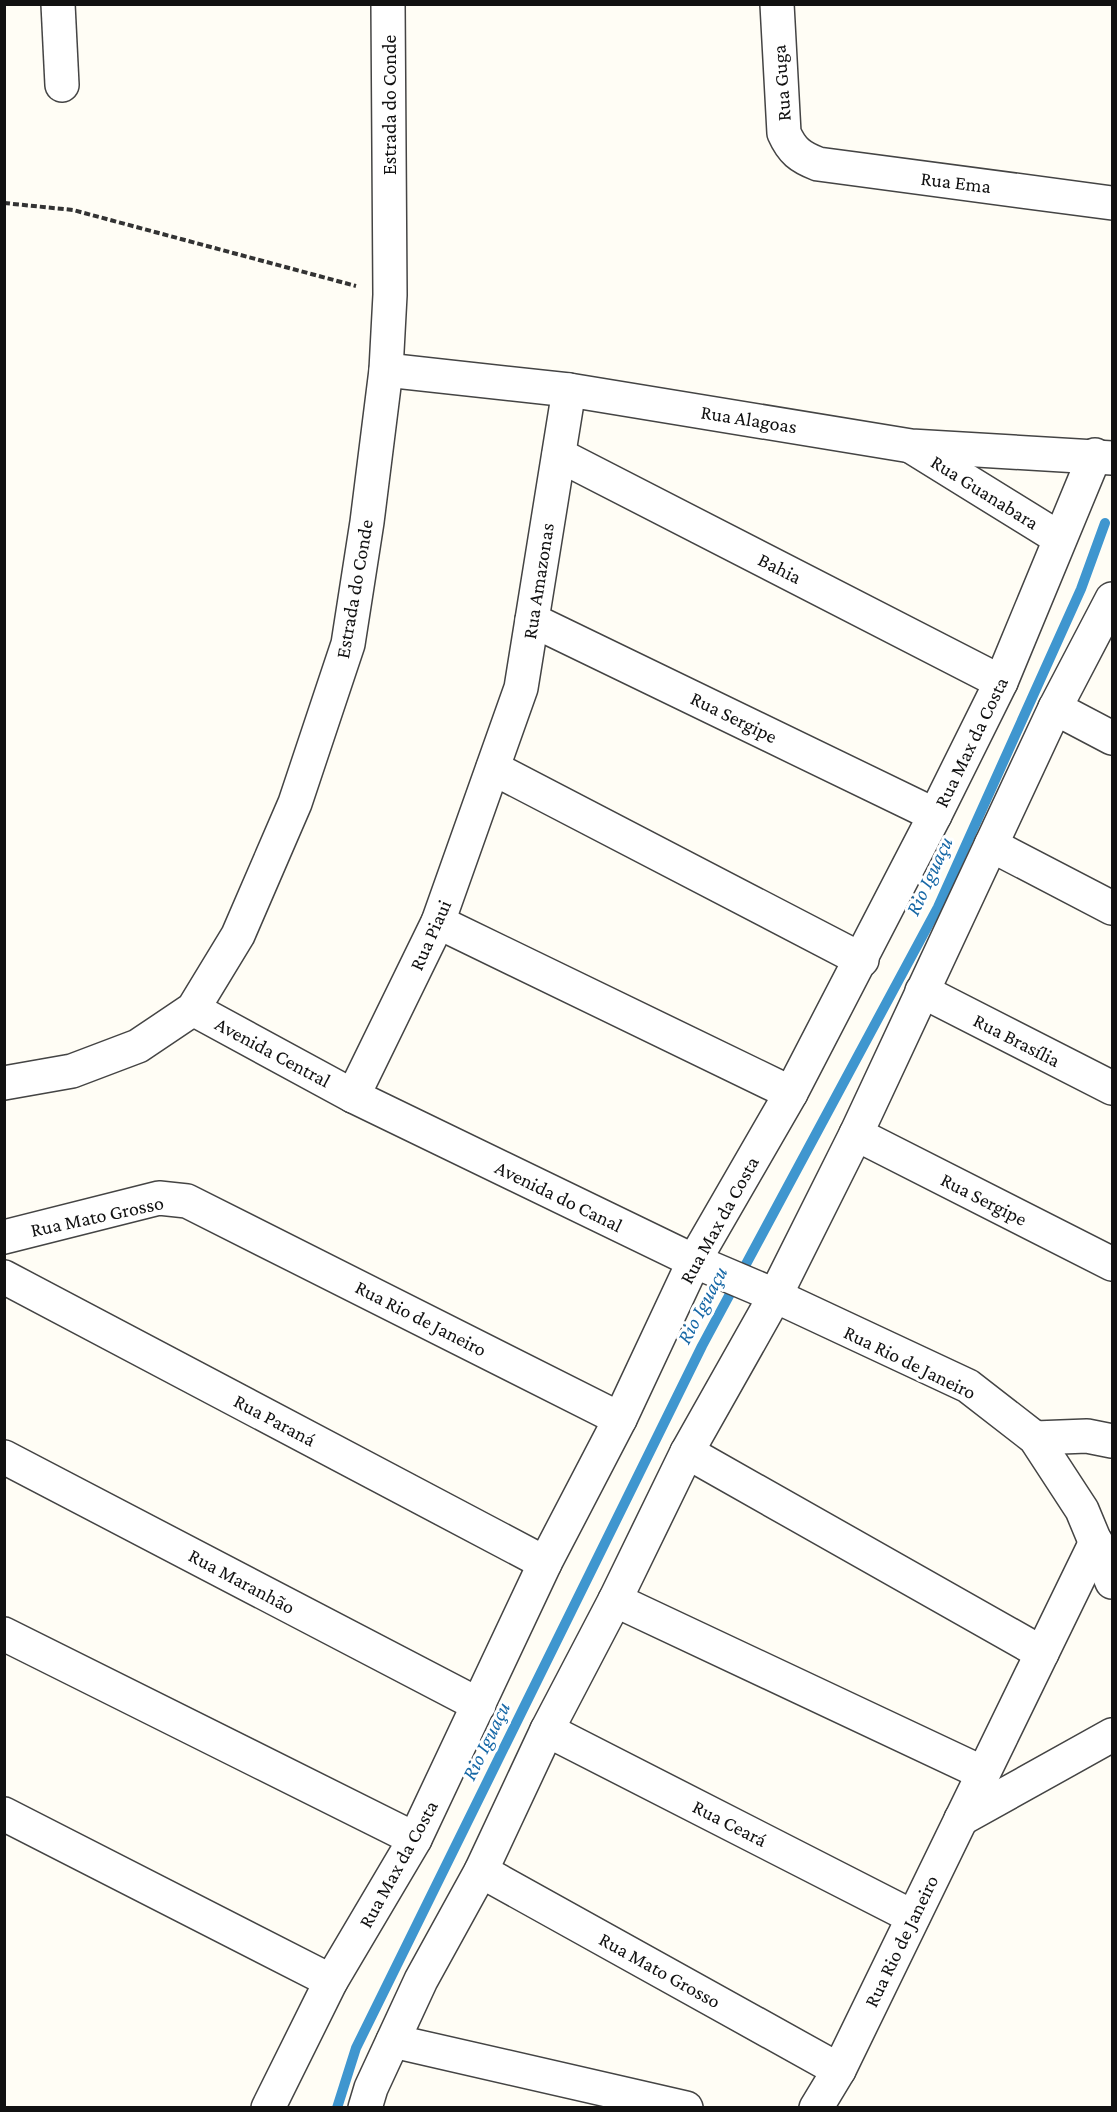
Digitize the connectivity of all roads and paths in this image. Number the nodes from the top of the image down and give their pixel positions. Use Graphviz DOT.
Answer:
graph roads {
  1 [pos="58,4"];
  2 [pos="388,4"];
  3 [pos="777,4"];
  4 [pos="62,85"];
  5 [pos="800,157"];
  6 [pos="1113,202"];
  7 [pos="4,203"];
  8 [pos="390,295"];
  9 [pos="386,370"];
  10 [pos="569,390"];
  11 [pos="911,446"];
  12 [pos="559,455"];
  13 [pos="1104,456"];
  14 [pos="1059,538"];
  15 [pos="1113,598"];
  16 [pos="532,620"];
  17 [pos="1001,682"];
  18 [pos="1055,708"];
  19 [pos="1113,738"];
  20 [pos="493,768"];
  21 [pos="935,815"];
  22 [pos="991,845"];
  23 [pos="1113,908"];
  24 [pos="438,922"];
  25 [pos="862,960"];
  26 [pos="922,991"];
  27 [pos="193,1009"];
  28 [pos="4,1083"];
  29 [pos="1113,1088"];
  30 [pos="791,1093"];
  31 [pos="353,1096"];
  32 [pos="856,1134"];
  33 [pos="222,1217"];
  34 [pos="4,1237"];
  35 [pos="698,1263"];
  36 [pos="1113,1263"];
  37 [pos="4,1277"];
  38 [pos="771,1294"];
  39 [pos="620,1419"];
  40 [pos="1035,1438"];
  41 [pos="1113,1442"];
  42 [pos="687,1452"];
  43 [pos="4,1457"];
  44 [pos="1096,1542"];
  45 [pos="545,1563"];
  46 [pos="1113,1582"];
  47 [pos="615,1600"];
  48 [pos="4,1634"];
  49 [pos="1042,1653"];
  50 [pos="479,1705"];
  51 [pos="547,1730"];
  52 [pos="1113,1735"];
  53 [pos="983,1773"];
  54 [pos="4,1814"];
  55 [pos="961,1819"];
  56 [pos="415,1839"];
  57 [pos="480,1871"];
  58 [pos="913,1917"];
  59 [pos="331,1981"];
  60 [pos="393,2041"];
  61 [pos="839,2070"];
  62 [pos="268,2108"];
  63 [pos="365,2108"];
  64 [pos="686,2108"];
  65 [pos="816,2108"];
  1 -- 4 [label="street"];
  2 -- 8 [label="street, Estrada do Conde"];
  3 -- 5 [label="street, Rua Guga"];
  5 -- 6 [label="street, Rua Ema"];
  7 -- 8 [label="path"];
  8 -- 9 [label="street, Estrada do Conde"];
  9 -- 10 [label="street, Rua Alagoas"];
  9 -- 27 [label="street, Estrada do Conde"];
  10 -- 11 [label="street, Rua Alagoas"];
  10 -- 12 [label="street, Rua Amazonas"];
  11 -- 13 [label="street, Rua Alagoas"];
  11 -- 14 [label="street, Rua Guanabara"];
  12 -- 16 [label="street, Rua Amazonas"];
  12 -- 17 [label="street, Bahia"];
  13 -- 14 [label="street, Rua Max da Costa"];
  14 -- 17 [label="street, Rua Max da Costa"];
  15 -- 18 [label="street"];
  16 -- 20 [label="street, Rua Amazonas"];
  16 -- 21 [label="street, Rua Sergipe"];
  17 -- 21 [label="street, Rua Max da Costa"];
  18 -- 19 [label="street"];
  18 -- 22 [label="street"];
  20 -- 24 [label="street, Rua Piaui"];
  20 -- 25 [label="street"];
  21 -- 25 [label="street, Rua Max da Costa"];
  22 -- 23 [label="street"];
  22 -- 26 [label="street"];
  24 -- 30 [label="street"];
  24 -- 31 [label="street, Rua Piaui"];
  25 -- 30 [label="street, Rua Max da Costa"];
  26 -- 29 [label="street, Rua Brasília"];
  26 -- 32 [label="street"];
  27 -- 28 [label="street, Estrada do Conde"];
  27 -- 31 [label="street, Avenida Central"];
  30 -- 35 [label="street, Rua Max da Costa"];
  31 -- 35 [label="street, Avenida do Canal"];
  32 -- 36 [label="street, Rua Sergipe"];
  32 -- 38 [label="street"];
  33 -- 34 [label="street, Rua Mato Grosso"];
  33 -- 39 [label="street, Rua Rio de Janeiro"];
  35 -- 38 [label="street, Avenida do Canal"];
  35 -- 39 [label="street, Rua Max da Costa"];
  37 -- 45 [label="street, Rua Paraná"];
  38 -- 40 [label="street, Rua Rio de Janeiro"];
  38 -- 42 [label="street"];
  39 -- 45 [label="street, Rua Max da Costa"];
  40 -- 41 [label="street"];
  40 -- 44 [label="street, Rua Rio de Janeiro"];
  42 -- 47 [label="street"];
  42 -- 49 [label="street"];
  43 -- 50 [label="street, Rua Maranhão"];
  44 -- 46 [label="street, Rua Rio de Janeiro"];
  44 -- 49 [label="street, Rua Rio de Janeiro"];
  45 -- 50 [label="street, Rua Max da Costa"];
  47 -- 51 [label="street"];
  47 -- 53 [label="street"];
  48 -- 56 [label="street"];
  49 -- 53 [label="street, Rua Rio de Janeiro"];
  50 -- 56 [label="street, Rua Max da Costa"];
  51 -- 57 [label="street"];
  51 -- 58 [label="street, Rua Ceará"];
  52 -- 55 [label="street"];
  53 -- 55 [label="street, Rua Rio de Janeiro"];
  54 -- 59 [label="street"];
  55 -- 58 [label="street, Rua Rio de Janeiro"];
  56 -- 59 [label="street, Rua Max da Costa"];
  57 -- 60 [label="street"];
  57 -- 61 [label="street, Rua Mato Grosso"];
  58 -- 61 [label="street, Rua Rio de Janeiro"];
  59 -- 62 [label="street, Rua Max da Costa"];
  60 -- 63 [label="street"];
  60 -- 64 [label="street"];
  61 -- 65 [label="street, Rua Rio de Janeiro"];
}
